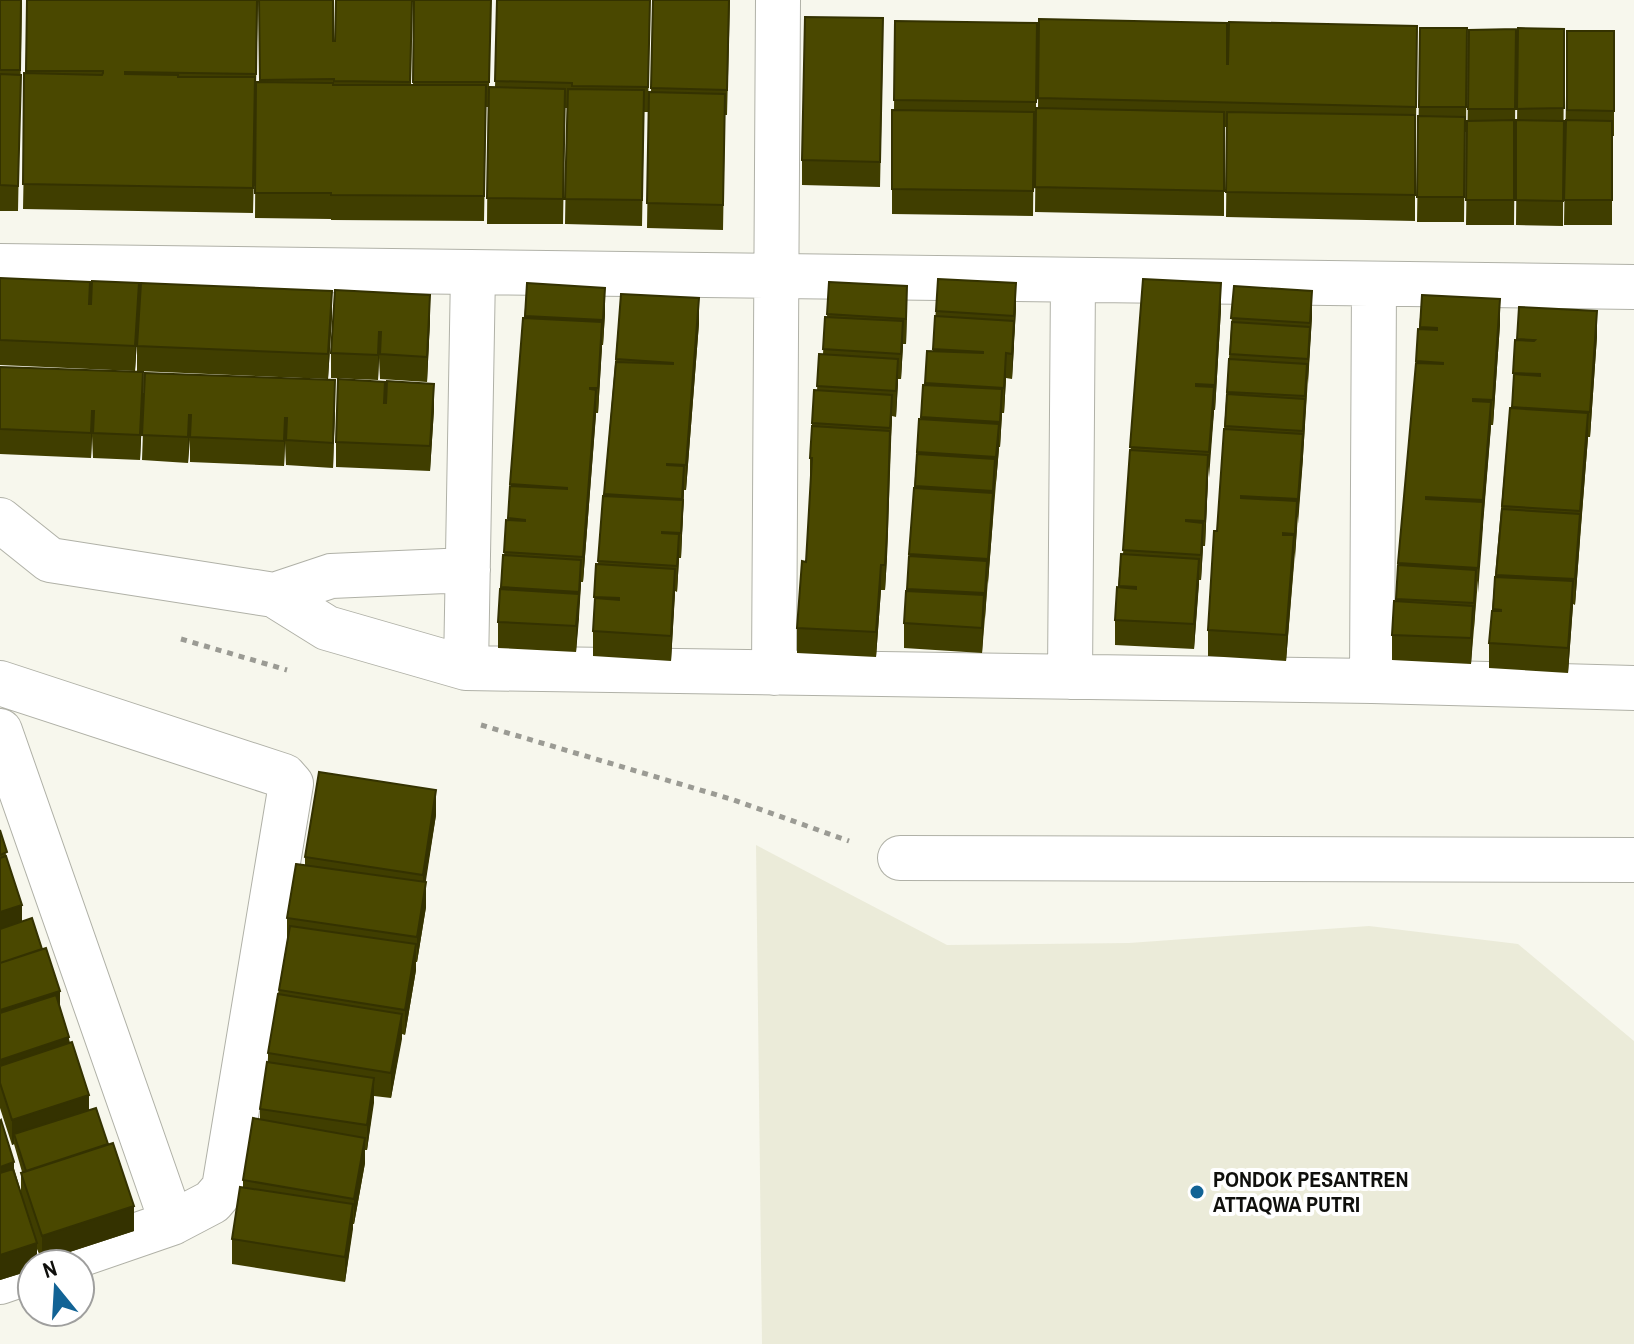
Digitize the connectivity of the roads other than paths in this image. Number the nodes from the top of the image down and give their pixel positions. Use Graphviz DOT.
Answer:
graph roads {
  1 [pos="778,0"];
  2 [pos="0,266"];
  3 [pos="473,273"];
  4 [pos="776,277"];
  5 [pos="1073,280"];
  6 [pos="1374,284"];
  7 [pos="1634,287"];
  8 [pos="0,520"];
  9 [pos="468,570"];
  10 [pos="274,595"];
  11 [pos="466,668"];
  12 [pos="774,673"];
  13 [pos="1070,677"];
  14 [pos="1372,681"];
  15 [pos="0,683"];
  16 [pos="1634,688"];
  17 [pos="0,731"];
  18 [pos="900,858"];
  19 [pos="1634,860"];
  20 [pos="172,1223"];
  21 [pos="96,1249"];
  1 -- 4 [label="street"];
  2 -- 3 [label="street"];
  3 -- 4 [label="street"];
  3 -- 9 [label="street"];
  4 -- 5 [label="street"];
  4 -- 12 [label="street"];
  5 -- 6 [label="street"];
  5 -- 13 [label="street"];
  6 -- 7 [label="street"];
  6 -- 14 [label="street"];
  8 -- 10 [label="street"];
  9 -- 10 [label="street"];
  9 -- 11 [label="street"];
  10 -- 11 [label="street"];
  11 -- 12 [label="street"];
  12 -- 13 [label="street"];
  13 -- 14 [label="street"];
  14 -- 16 [label="street"];
  15 -- 20 [label="street"];
  17 -- 20 [label="street"];
  18 -- 19 [label="street"];
  20 -- 21 [label="street"];
}
